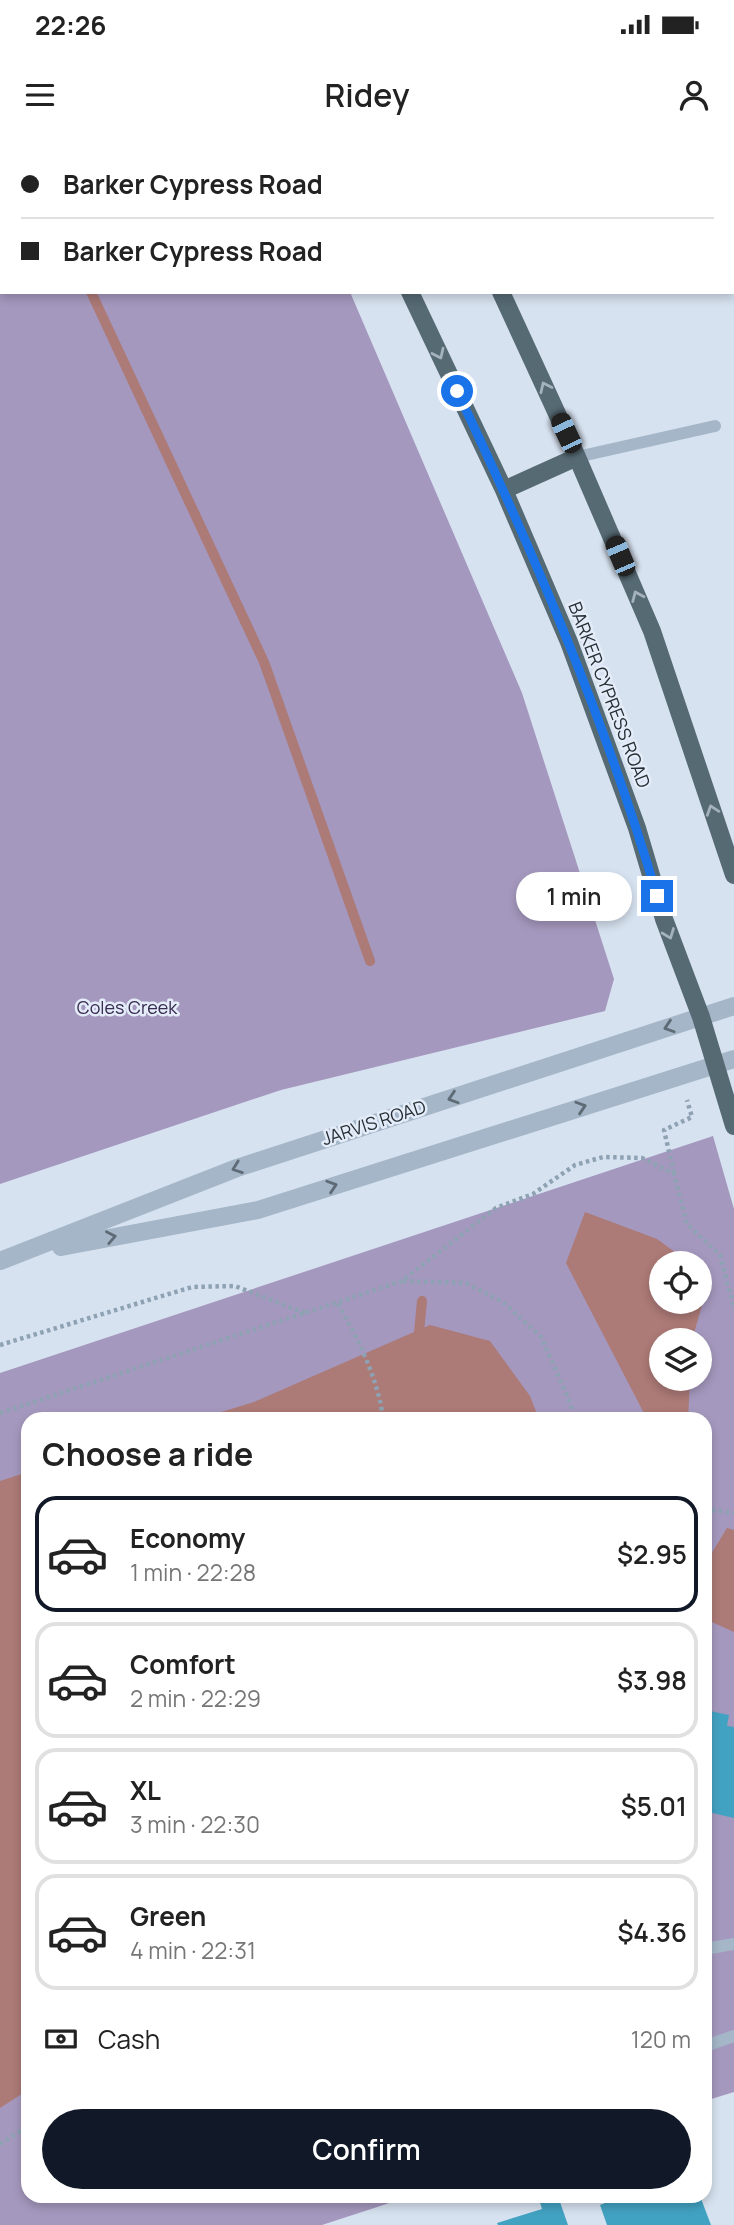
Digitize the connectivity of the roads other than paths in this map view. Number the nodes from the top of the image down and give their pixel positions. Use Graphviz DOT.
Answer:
graph roads {
  1 [pos="411,294"];
  2 [pos="502,294"];
  3 [pos="715,426"];
  4 [pos="577,457"];
  5 [pos="504,490"];
  6 [pos="734,875"];
  7 [pos="734,1006"];
  8 [pos="701,1017"];
  9 [pos="734,1059"];
  10 [pos="715,1065"];
  11 [pos="734,1126"];
  12 [pos="20,1255"];
  13 [pos="0,1261"];
  14 [pos="734,1944"];
  15 [pos="712,1948"];
  16 [pos="734,2036"];
  17 [pos="712,2044"];
  1 -- 5 [label="main road, BARKER CYPRESS ROAD, one-way"];
  4 -- 2 [label="main road, one-way"];
  3 -- 4 [label="lane"];
  4 -- 5 [label="main road"];
  6 -- 4 [label="main road, one-way"];
  5 -- 8 [label="main road, BARKER CYPRESS ROAD, one-way"];
  7 -- 8 [label="street, JARVIS ROAD"];
  8 -- 10 [label="main road, BARKER CYPRESS ROAD"];
  8 -- 12 [label="street, JARVIS ROAD, one-way"];
  9 -- 10 [label="street, JARVIS ROAD"];
  10 -- 11 [label="main road, BARKER CYPRESS ROAD"];
  12 -- 10 [label="street, JARVIS ROAD, one-way"];
  12 -- 13 [label="street, JARVIS ROAD"];
  14 -- 15 [label="lane"];
  16 -- 17 [label="lane"];
}
